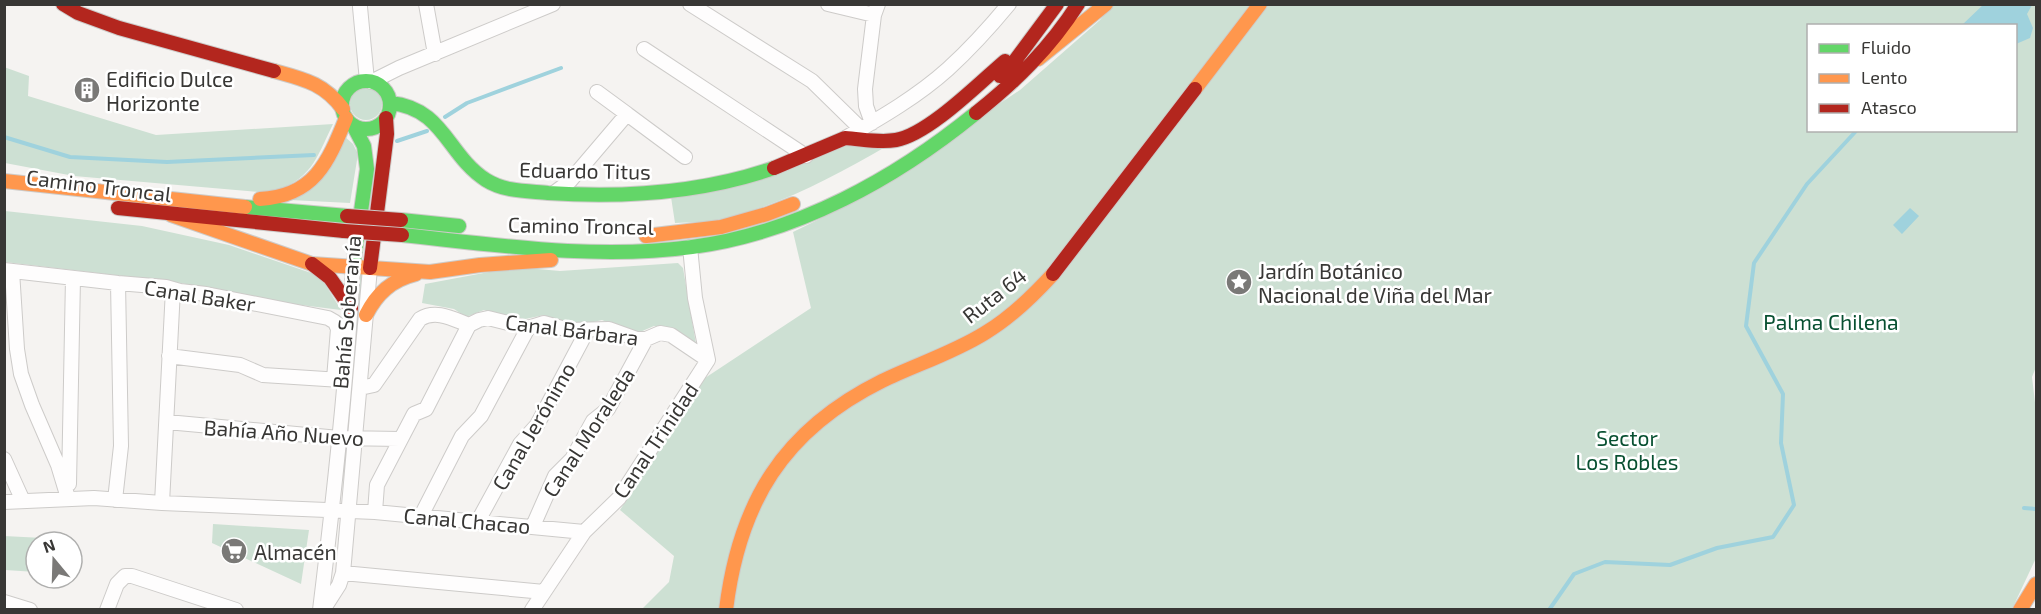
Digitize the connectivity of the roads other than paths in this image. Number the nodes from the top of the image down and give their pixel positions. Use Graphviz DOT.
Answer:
graph roads {
  1 [pos="63,4"];
  2 [pos="426,4"];
  3 [pos="553,4"];
  4 [pos="690,4"];
  5 [pos="828,4"];
  6 [pos="1009,4"];
  7 [pos="1057,4"];
  8 [pos="1078,4"];
  9 [pos="1106,4"];
  10 [pos="1243,4"];
  11 [pos="1260,4"];
  12 [pos="360,7"];
  13 [pos="876,10"];
  14 [pos="1036,35"];
  15 [pos="644,49"];
  16 [pos="435,54"];
  17 [pos="1038,59"];
  18 [pos="1200,60"];
  19 [pos="311,81"];
  20 [pos="369,84"];
  21 [pos="597,92"];
  22 [pos="390,103"];
  23 [pos="627,114"];
  24 [pos="348,118"];
  25 [pos="386,118"];
  26 [pos="866,126"];
  27 [pos="845,138"];
  28 [pos="1136,144"];
  29 [pos="806,156"];
  30 [pos="685,157"];
  31 [pos="876,166"];
  32 [pos="4,181"];
  33 [pos="554,193"];
  34 [pos="130,195"];
  35 [pos="807,198"];
  36 [pos="102,206"];
  37 [pos="171,215"];
  38 [pos="1073,226"];
  39 [pos="468,227"];
  40 [pos="634,237"];
  41 [pos="690,247"];
  42 [pos="656,249"];
  43 [pos="312,264"];
  44 [pos="353,267"];
  45 [pos="370,268"];
  46 [pos="8,271"];
  47 [pos="430,272"];
  48 [pos="73,279"];
  49 [pos="118,283"];
  50 [pos="173,289"];
  51 [pos="351,308"];
  52 [pos="366,315"];
  53 [pos="469,325"];
  54 [pos="528,328"];
  55 [pos="587,331"];
  56 [pos="646,339"];
  57 [pos="925,347"];
  58 [pos="169,356"];
  59 [pos="708,360"];
  60 [pos="339,380"];
  61 [pos="360,388"];
  62 [pos="835,393"];
  63 [pos="167,422"];
  64 [pos="339,438"];
  65 [pos="355,438"];
  66 [pos="400,439"];
  67 [pos="4,459"];
  68 [pos="68,498"];
  69 [pos="115,500"];
  70 [pos="23,501"];
  71 [pos="4,502"];
  72 [pos="162,503"];
  73 [pos="332,511"];
  74 [pos="350,511"];
  75 [pos="375,512"];
  76 [pos="421,516"];
  77 [pos="478,521"];
  78 [pos="532,526"];
  79 [pos="584,532"];
  80 [pos="344,573"];
  81 [pos="2037,584"];
  82 [pos="544,592"];
  83 [pos="4,602"];
  84 [pos="30,609"];
  85 [pos="107,609"];
  86 [pos="236,609"];
  87 [pos="322,609"];
  88 [pos="532,609"];
  89 [pos="726,609"];
  90 [pos="2020,609"];
  1 -- 19 [label="main road"];
  2 -- 16 [label="street"];
  3 -- 16 [label="street"];
  4 -- 26 [label="street"];
  5 -- 13 [label="street"];
  6 -- 26 [label="street, Eduardo Titus"];
  7 -- 14 [label="main road"];
  8 -- 17 [label="main road, Camino Troncal"];
  9 -- 17 [label="main road"];
  10 -- 18 [label="main road"];
  11 -- 89 [label="main road, Ruta 64"];
  12 -- 20 [label="street"];
  13 -- 26 [label="street"];
  14 -- 27 [label="main road"];
  14 -- 31 [label="main road"];
  15 -- 29 [label="street"];
  16 -- 20 [label="street"];
  17 -- 41 [label="main road, Camino Troncal"];
  19 -- 20 [label="main road"];
  19 -- 24 [label="main road"];
  20 -- 22 [label="main road"];
  20 -- 24 [label="main road"];
  21 -- 23 [label="street"];
  22 -- 25 [label="main road"];
  22 -- 33 [label="main road, Eduardo Titus"];
  23 -- 30 [label="street"];
  23 -- 33 [label="street"];
  24 -- 25 [label="main road"];
  24 -- 34 [label="main road"];
  24 -- 44 [label="main road, Bahía Soberanía"];
  25 -- 45 [label="main road, Bahía Soberanía"];
  26 -- 27 [label="street, Eduardo Titus"];
  27 -- 29 [label="main road, Eduardo Titus"];
  28 -- 38 [label="main road"];
  29 -- 33 [label="main road, Eduardo Titus"];
  32 -- 34 [label="main road, Camino Troncal"];
  34 -- 39 [label="main road, Camino Troncal, bridge"];
  35 -- 40 [label="main road, Camino Troncal"];
  36 -- 37 [label="main road, Camino Troncal"];
  37 -- 42 [label="main road, Camino Troncal, bridge"];
  37 -- 43 [label="main road"];
  41 -- 42 [label="main road, Camino Troncal"];
  41 -- 59 [label="street, Canal Trinidad"];
  42 -- 47 [label="main road"];
  43 -- 44 [label="main road"];
  43 -- 51 [label="main road"];
  44 -- 45 [label="main road"];
  44 -- 51 [label="street, Bahía Soberanía"];
  45 -- 47 [label="main road"];
  45 -- 52 [label="street, Bahía Soberanía"];
  46 -- 48 [label="street, Canal Baker"];
  46 -- 68 [label="street"];
  47 -- 52 [label="main road"];
  48 -- 49 [label="street, Canal Baker"];
  48 -- 68 [label="street"];
  49 -- 50 [label="street, Canal Baker"];
  49 -- 69 [label="street"];
  50 -- 58 [label="street"];
  50 -- 60 [label="street, Canal Baker"];
  51 -- 60 [label="street, Bahía Soberanía"];
  52 -- 61 [label="street, Bahía Soberanía"];
  53 -- 54 [label="street, Canal Bárbara"];
  53 -- 61 [label="street, Canal Bárbara"];
  53 -- 66 [label="street"];
  54 -- 55 [label="street, Canal Bárbara"];
  54 -- 76 [label="street"];
  55 -- 56 [label="street, Canal Bárbara"];
  55 -- 77 [label="street, Canal Jerónimo"];
  56 -- 59 [label="street, Canal Bárbara"];
  56 -- 78 [label="street, Canal Moraleda"];
  57 -- 62 [label="main road"];
  58 -- 60 [label="street"];
  58 -- 63 [label="street"];
  59 -- 79 [label="street, Canal Trinidad"];
  60 -- 64 [label="street, Bahía Soberanía"];
  61 -- 65 [label="street, Bahía Soberanía"];
  63 -- 64 [label="street, Bahía Año Nuevo"];
  63 -- 72 [label="street"];
  64 -- 65 [label="street, Bahía Año Nuevo"];
  64 -- 73 [label="street, Bahía Soberanía"];
  65 -- 66 [label="street, Bahía Año Nuevo"];
  65 -- 74 [label="street, Bahía Soberanía"];
  66 -- 75 [label="street"];
  67 -- 70 [label="street"];
  68 -- 69 [label="street"];
  68 -- 70 [label="street"];
  69 -- 72 [label="street"];
  70 -- 71 [label="street"];
  72 -- 73 [label="street"];
  73 -- 74 [label="street"];
  73 -- 87 [label="street, Bahía Soberanía"];
  74 -- 75 [label="street, Canal Chacao"];
  74 -- 80 [label="street, Bahía Soberanía"];
  75 -- 76 [label="street, Canal Chacao"];
  76 -- 77 [label="street, Canal Chacao"];
  77 -- 78 [label="street, Canal Chacao"];
  78 -- 79 [label="street, Canal Chacao"];
  79 -- 82 [label="street, Canal Trinidad"];
  80 -- 82 [label="street"];
  80 -- 87 [label="street, Bahía Soberanía"];
  81 -- 90 [label="main road"];
  82 -- 88 [label="street, Canal Trinidad"];
  83 -- 84 [label="street"];
  85 -- 86 [label="street"];
}
